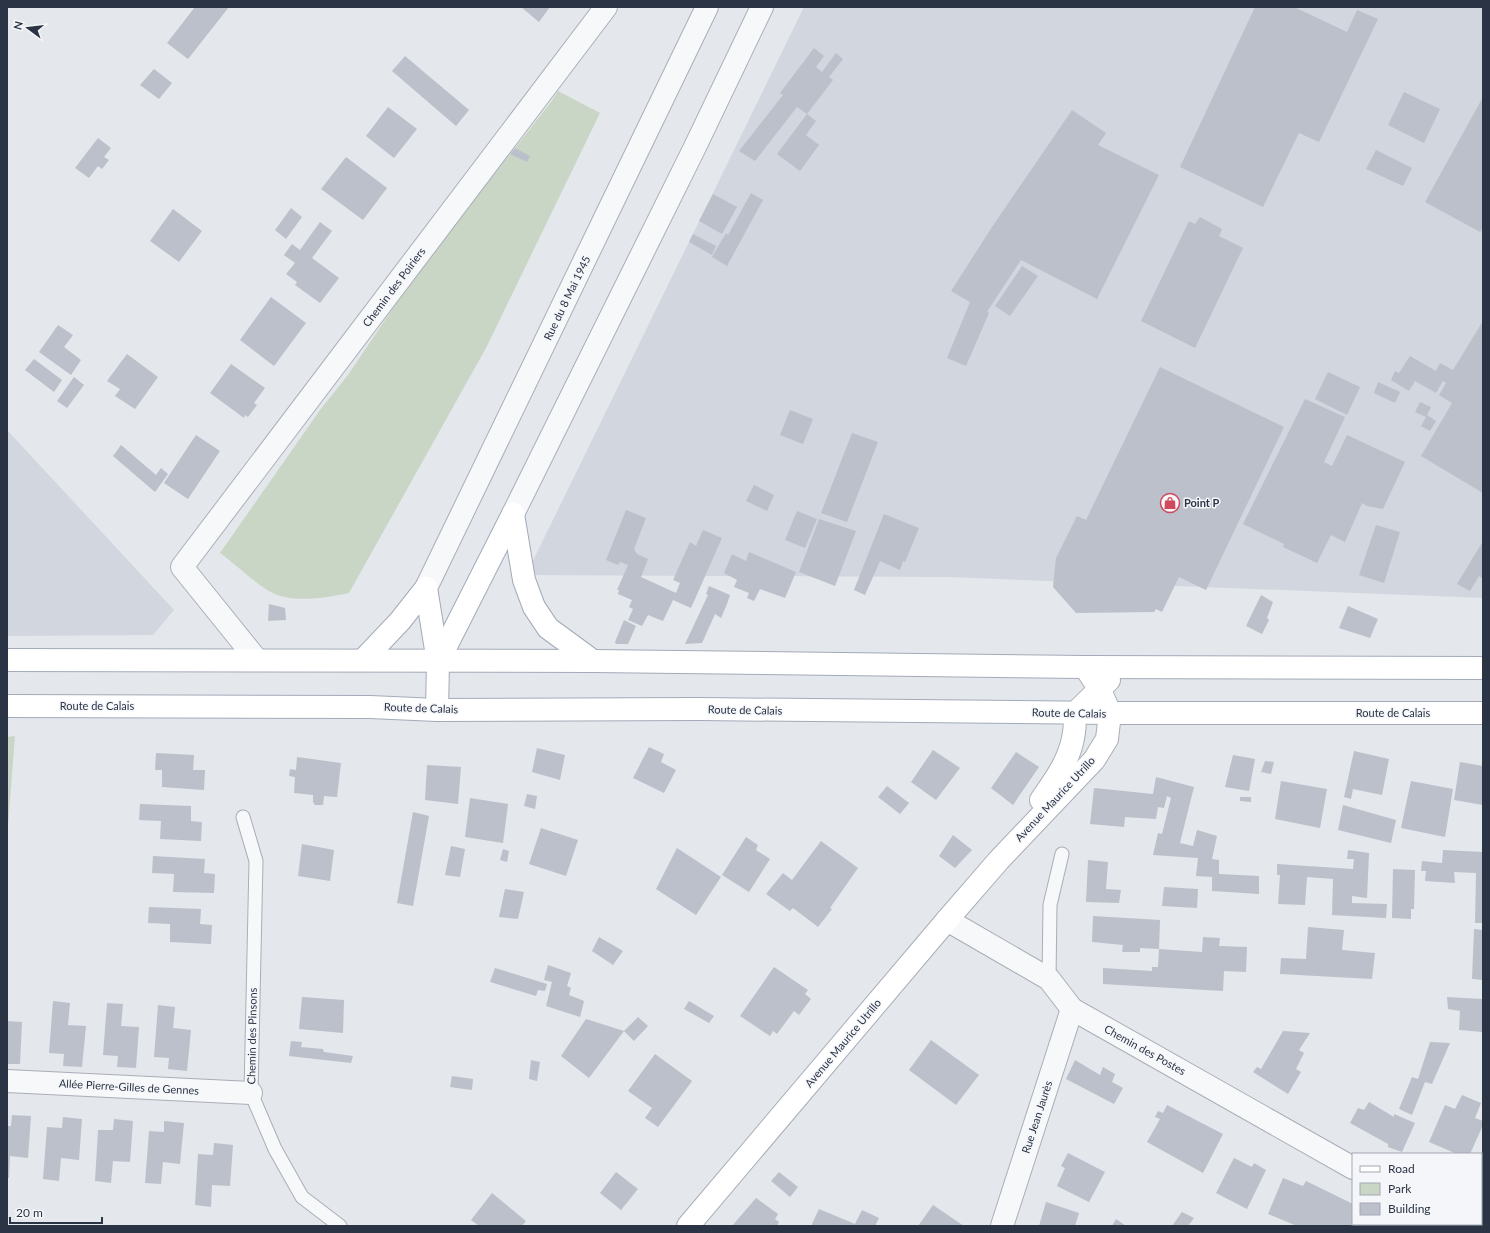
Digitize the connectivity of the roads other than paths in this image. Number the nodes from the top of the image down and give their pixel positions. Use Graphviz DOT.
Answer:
graph roads {
  1 [pos="606,7"];
  2 [pos="707,7"];
  3 [pos="762,7"];
  4 [pos="513,514"];
  5 [pos="426,588"];
  6 [pos="7,660"];
  7 [pos="257,660"];
  8 [pos="363,660"];
  9 [pos="593,661"];
  10 [pos="438,662"];
  11 [pos="1122,666"];
  12 [pos="1085,667"];
  13 [pos="1483,668"];
  14 [pos="1100,690"];
  15 [pos="7,706"];
  16 [pos="437,710"];
  17 [pos="1075,713"];
  18 [pos="1110,713"];
  19 [pos="1483,714"];
  20 [pos="243,817"];
  21 [pos="1062,854"];
  22 [pos="999,860"];
  23 [pos="947,920"];
  24 [pos="1049,979"];
  25 [pos="1072,1009"];
  26 [pos="7,1081"];
  27 [pos="251,1093"];
  28 [pos="1352,1167"];
  29 [pos="340,1226"];
  30 [pos="688,1226"];
  31 [pos="1002,1226"];
  1 -- 7 [label="street, Chemin des Poiriers"];
  2 -- 5 [label="street, Rue du 8 Mai 1945"];
  3 -- 4 [label="street"];
  4 -- 9 [label="main road"];
  4 -- 10 [label="main road"];
  5 -- 8 [label="main road"];
  5 -- 10 [label="main road"];
  6 -- 7 [label="main road"];
  7 -- 8 [label="main road"];
  8 -- 10 [label="main road"];
  9 -- 10 [label="main road"];
  9 -- 12 [label="main road"];
  10 -- 16 [label="main road"];
  11 -- 12 [label="main road"];
  11 -- 13 [label="main road"];
  11 -- 14 [label="main road"];
  12 -- 14 [label="main road"];
  14 -- 17 [label="main road"];
  14 -- 18 [label="main road"];
  15 -- 16 [label="main road, Route de Calais"];
  16 -- 17 [label="main road, Route de Calais"];
  17 -- 18 [label="main road, Route de Calais"];
  17 -- 22 [label="main road, Avenue Maurice Utrillo"];
  18 -- 19 [label="main road, Route de Calais"];
  18 -- 22 [label="main road, Avenue Maurice Utrillo"];
  20 -- 27 [label="lane, Chemin des Pinsons"];
  21 -- 24 [label="lane"];
  22 -- 23 [label="main road, Avenue Maurice Utrillo"];
  23 -- 24 [label="street, Chemin des Postes"];
  23 -- 30 [label="main road, Avenue Maurice Utrillo"];
  24 -- 25 [label="street, Chemin des Postes"];
  25 -- 28 [label="street, Chemin des Postes"];
  25 -- 31 [label="street, Rue Jean Jaurès"];
  26 -- 27 [label="street, Allée Pierre-Gilles de Gennes"];
  27 -- 29 [label="lane, Chemin des Pinsons"];
}
